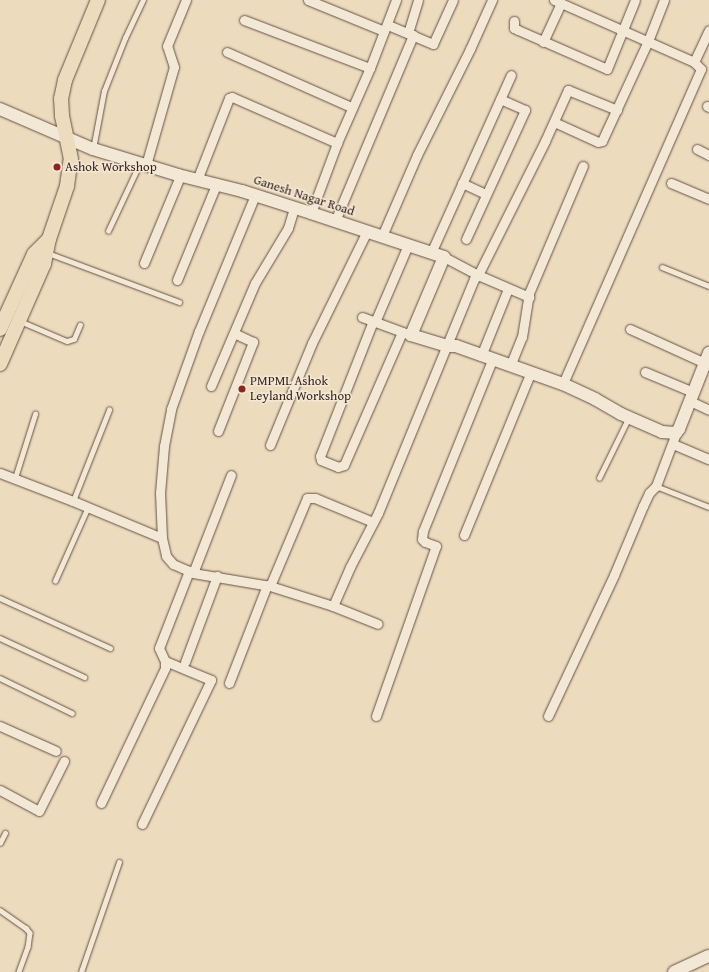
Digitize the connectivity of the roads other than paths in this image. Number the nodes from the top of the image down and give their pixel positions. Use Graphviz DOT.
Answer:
graph roads {
  1 [pos="98,0"];
  2 [pos="143,0"];
  3 [pos="186,0"];
  4 [pos="308,0"];
  5 [pos="396,0"];
  6 [pos="418,0"];
  7 [pos="453,0"];
  8 [pos="492,0"];
  9 [pos="635,0"];
  10 [pos="664,0"];
  11 [pos="557,2"];
  12 [pos="244,20"];
  13 [pos="514,21"];
  14 [pos="386,28"];
  15 [pos="709,30"];
  16 [pos="623,31"];
  17 [pos="411,34"];
  18 [pos="648,41"];
  19 [pos="543,42"];
  20 [pos="227,52"];
  21 [pos="694,62"];
  22 [pos="370,68"];
  23 [pos="511,75"];
  24 [pos="500,99"];
  25 [pos="351,107"];
  26 [pos="0,109"];
  27 [pos="617,110"];
  28 [pos="554,122"];
  29 [pos="66,136"];
  30 [pos="337,143"];
  31 [pos="93,149"];
  32 [pos="697,149"];
  33 [pos="709,155"];
  34 [pos="143,164"];
  35 [pos="583,166"];
  36 [pos="180,176"];
  37 [pos="197,180"];
  38 [pos="462,183"];
  39 [pos="671,183"];
  40 [pos="216,185"];
  41 [pos="486,194"];
  42 [pos="255,195"];
  43 [pos="709,199"];
  44 [pos="294,208"];
  45 [pos="311,213"];
  46 [pos="335,220"];
  47 [pos="108,231"];
  48 [pos="367,232"];
  49 [pos="382,236"];
  50 [pos="466,239"];
  51 [pos="408,245"];
  52 [pos="48,246"];
  53 [pos="431,253"];
  54 [pos="444,257"];
  55 [pos="144,263"];
  56 [pos="662,267"];
  57 [pos="478,275"];
  58 [pos="177,280"];
  59 [pos="709,286"];
  60 [pos="508,289"];
  61 [pos="528,297"];
  62 [pos="179,302"];
  63 [pos="362,317"];
  64 [pos="18,321"];
  65 [pos="374,321"];
  66 [pos="80,325"];
  67 [pos="0,329"];
  68 [pos="630,329"];
  69 [pos="234,333"];
  70 [pos="407,333"];
  71 [pos="447,346"];
  72 [pos="487,358"];
  73 [pos="708,358"];
  74 [pos="0,364"];
  75 [pos="510,366"];
  76 [pos="531,372"];
  77 [pos="645,372"];
  78 [pos="563,384"];
  79 [pos="211,386"];
  80 [pos="691,397"];
  81 [pos="110,410"];
  82 [pos="709,410"];
  83 [pos="35,414"];
  84 [pos="629,418"];
  85 [pos="218,430"];
  86 [pos="674,438"];
  87 [pos="270,445"];
  88 [pos="709,459"];
  89 [pos="0,473"];
  90 [pos="231,475"];
  91 [pos="15,478"];
  92 [pos="600,478"];
  93 [pos="656,486"];
  94 [pos="73,500"];
  95 [pos="88,507"];
  96 [pos="709,507"];
  97 [pos="373,522"];
  98 [pos="464,535"];
  99 [pos="162,538"];
  100 [pos="191,572"];
  101 [pos="217,576"];
  102 [pos="56,581"];
  103 [pos="268,585"];
  104 [pos="0,598"];
  105 [pos="334,606"];
  106 [pos="378,624"];
  107 [pos="0,638"];
  108 [pos="110,648"];
  109 [pos="165,661"];
  110 [pos="185,662"];
  111 [pos="84,677"];
  112 [pos="0,678"];
  113 [pos="229,683"];
  114 [pos="72,713"];
  115 [pos="376,716"];
  116 [pos="548,716"];
  117 [pos="0,726"];
  118 [pos="56,751"];
  119 [pos="64,761"];
  120 [pos="0,790"];
  121 [pos="101,804"];
  122 [pos="142,824"];
  123 [pos="5,833"];
  124 [pos="0,843"];
  125 [pos="119,862"];
  126 [pos="0,910"];
  127 [pos="709,956"];
  128 [pos="19,972"];
  129 [pos="81,972"];
  130 [pos="674,972"];
  1 -- 29 [label="main road"];
  2 -- 31 [label="lane"];
  3 -- 34 [label="street"];
  4 -- 14 [label="street"];
  5 -- 14 [label="street"];
  6 -- 17 [label="street"];
  7 -- 17 [label="street"];
  8 -- 49 [label="street"];
  9 -- 16 [label="street"];
  10 -- 18 [label="street"];
  11 -- 16 [label="street"];
  11 -- 19 [label="street"];
  12 -- 22 [label="street"];
  13 -- 19 [label="street"];
  14 -- 17 [label="street"];
  14 -- 22 [label="street"];
  15 -- 21 [label="street"];
  16 -- 18 [label="street"];
  16 -- 19 [label="street"];
  17 -- 46 [label="street"];
  18 -- 21 [label="street"];
  18 -- 27 [label="street"];
  20 -- 25 [label="street"];
  21 -- 78 [label="street"];
  22 -- 25 [label="street"];
  23 -- 24 [label="street"];
  24 -- 38 [label="street"];
  24 -- 41 [label="street"];
  25 -- 30 [label="street"];
  26 -- 29 [label="street, Ganesh Nagar Road"];
  27 -- 28 [label="street"];
  27 -- 28 [label="street"];
  28 -- 57 [label="street"];
  29 -- 31 [label="street, Ganesh Nagar Road"];
  29 -- 52 [label="main road"];
  30 -- 37 [label="street"];
  30 -- 45 [label="street"];
  31 -- 34 [label="street, Ganesh Nagar Road"];
  32 -- 33 [label="street"];
  34 -- 36 [label="street, Ganesh Nagar Road"];
  34 -- 47 [label="lane"];
  35 -- 61 [label="street"];
  36 -- 37 [label="street, Ganesh Nagar Road"];
  36 -- 55 [label="street"];
  37 -- 40 [label="street, Ganesh Nagar Road"];
  38 -- 41 [label="street"];
  38 -- 53 [label="street"];
  39 -- 43 [label="street"];
  40 -- 42 [label="street, Ganesh Nagar Road"];
  40 -- 58 [label="street"];
  41 -- 50 [label="street"];
  42 -- 44 [label="street, Ganesh Nagar Road"];
  42 -- 99 [label="street"];
  44 -- 45 [label="street, Ganesh Nagar Road"];
  44 -- 69 [label="street"];
  45 -- 46 [label="street, Ganesh Nagar Road"];
  46 -- 48 [label="street, Ganesh Nagar Road"];
  48 -- 49 [label="street, Ganesh Nagar Road"];
  48 -- 87 [label="street"];
  49 -- 51 [label="street, Ganesh Nagar Road"];
  51 -- 53 [label="street, Ganesh Nagar Road"];
  51 -- 65 [label="street"];
  52 -- 62 [label="lane"];
  52 -- 64 [label="main road"];
  52 -- 67 [label="main road"];
  53 -- 54 [label="street, Ganesh Nagar Road"];
  54 -- 57 [label="street, Ganesh Nagar Road"];
  54 -- 70 [label="street"];
  56 -- 59 [label="lane"];
  57 -- 60 [label="street, Ganesh Nagar Road"];
  57 -- 71 [label="street"];
  60 -- 61 [label="street, Ganesh Nagar Road"];
  60 -- 72 [label="street"];
  61 -- 75 [label="street"];
  63 -- 65 [label="street"];
  64 -- 66 [label="lane"];
  64 -- 74 [label="main road"];
  65 -- 70 [label="street"];
  65 -- 70 [label="street"];
  68 -- 73 [label="street"];
  69 -- 79 [label="street"];
  69 -- 85 [label="street"];
  70 -- 71 [label="street"];
  71 -- 72 [label="street"];
  71 -- 97 [label="street"];
  72 -- 75 [label="street"];
  72 -- 115 [label="street"];
  73 -- 80 [label="street"];
  75 -- 76 [label="street"];
  76 -- 78 [label="street"];
  76 -- 98 [label="street"];
  77 -- 80 [label="street"];
  78 -- 84 [label="street"];
  80 -- 82 [label="street"];
  80 -- 86 [label="street"];
  81 -- 94 [label="lane"];
  83 -- 91 [label="lane"];
  84 -- 86 [label="street"];
  84 -- 92 [label="lane"];
  86 -- 88 [label="street"];
  86 -- 93 [label="street"];
  89 -- 91 [label="street"];
  90 -- 100 [label="street"];
  91 -- 94 [label="street"];
  93 -- 96 [label="lane"];
  93 -- 116 [label="street"];
  94 -- 95 [label="street"];
  95 -- 99 [label="street"];
  95 -- 102 [label="lane"];
  97 -- 103 [label="street"];
  97 -- 105 [label="street"];
  99 -- 100 [label="street"];
  100 -- 101 [label="street"];
  100 -- 109 [label="street"];
  101 -- 103 [label="street"];
  101 -- 110 [label="street"];
  103 -- 105 [label="street"];
  103 -- 113 [label="street"];
  104 -- 108 [label="lane"];
  105 -- 106 [label="street"];
  107 -- 111 [label="lane"];
  109 -- 121 [label="street"];
  109 -- 122 [label="street"];
  112 -- 114 [label="lane"];
  117 -- 118 [label="street"];
  119 -- 120 [label="street"];
  123 -- 124 [label="lane"];
  125 -- 129 [label="lane"];
  126 -- 128 [label="lane"];
  127 -- 130 [label="street"];
}
